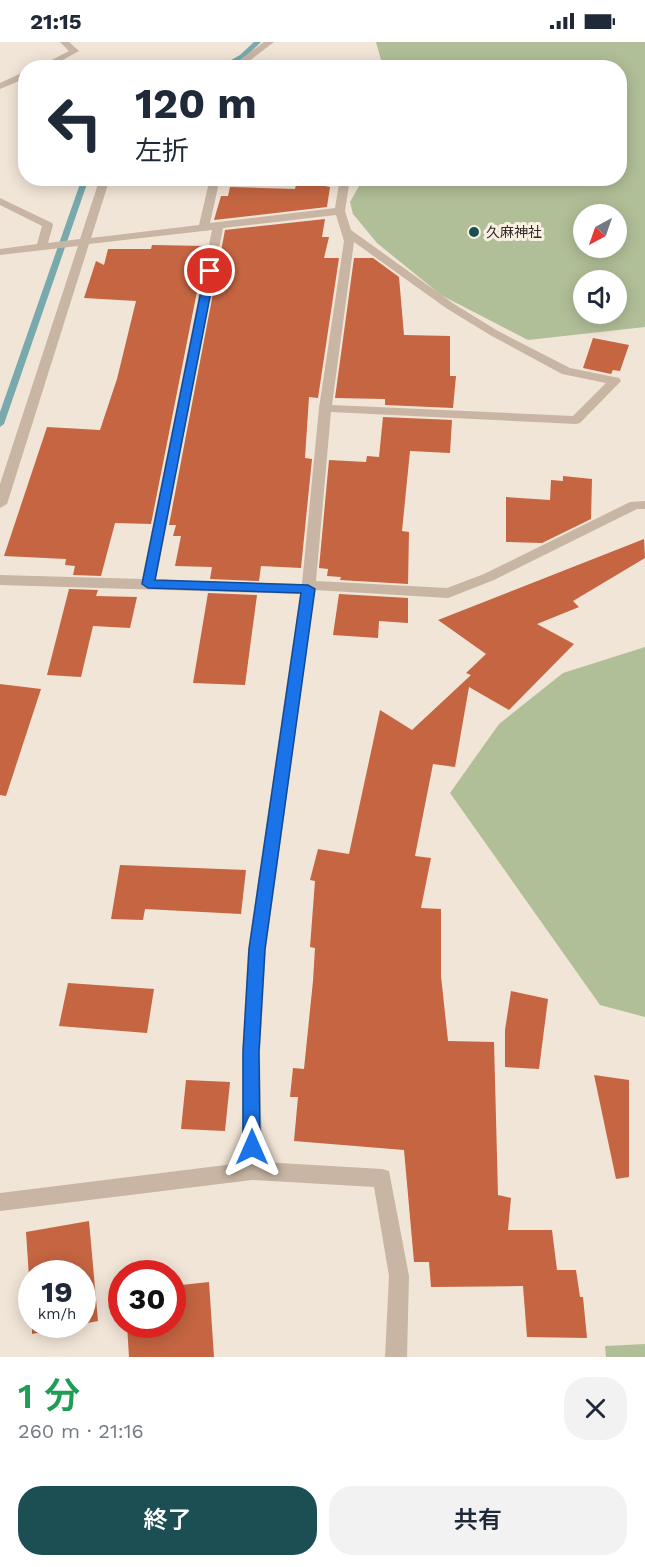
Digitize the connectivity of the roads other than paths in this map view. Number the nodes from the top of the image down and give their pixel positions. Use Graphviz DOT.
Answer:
graph roads {
  1 [pos="64,42"];
  2 [pos="270,42"];
  3 [pos="56,60"];
  4 [pos="244,60"];
  5 [pos="18,78"];
  6 [pos="0,86"];
  7 [pos="102,186"];
  8 [pos="213,186"];
  9 [pos="344,186"];
  10 [pos="0,201"];
  11 [pos="340,212"];
  12 [pos="218,226"];
  13 [pos="204,228"];
  14 [pos="346,231"];
  15 [pos="85,242"];
  16 [pos="41,248"];
  17 [pos="0,252"];
  18 [pos="325,408"];
  19 [pos="0,504"];
  20 [pos="645,505"];
  21 [pos="0,579"];
  22 [pos="148,584"];
  23 [pos="308,587"];
  24 [pos="252,1171"];
  25 [pos="0,1202"];
  26 [pos="396,1357"];
  1 -- 3 [label="street"];
  2 -- 4 [label="street"];
  5 -- 6 [label="street"];
  7 -- 15 [label="street"];
  8 -- 13 [label="street"];
  9 -- 11 [label="street"];
  10 -- 16 [label="street"];
  11 -- 12 [label="street"];
  11 -- 14 [label="street"];
  12 -- 13 [label="street"];
  12 -- 22 [label="street"];
  13 -- 15 [label="street"];
  14 -- 18 [label="street"];
  14 -- 18 [label="street"];
  15 -- 16 [label="street"];
  15 -- 19 [label="street"];
  16 -- 17 [label="street"];
  18 -- 23 [label="street"];
  20 -- 23 [label="street"];
  21 -- 22 [label="street"];
  22 -- 23 [label="street"];
  23 -- 24 [label="street"];
  24 -- 25 [label="street"];
  24 -- 26 [label="street"];
}
